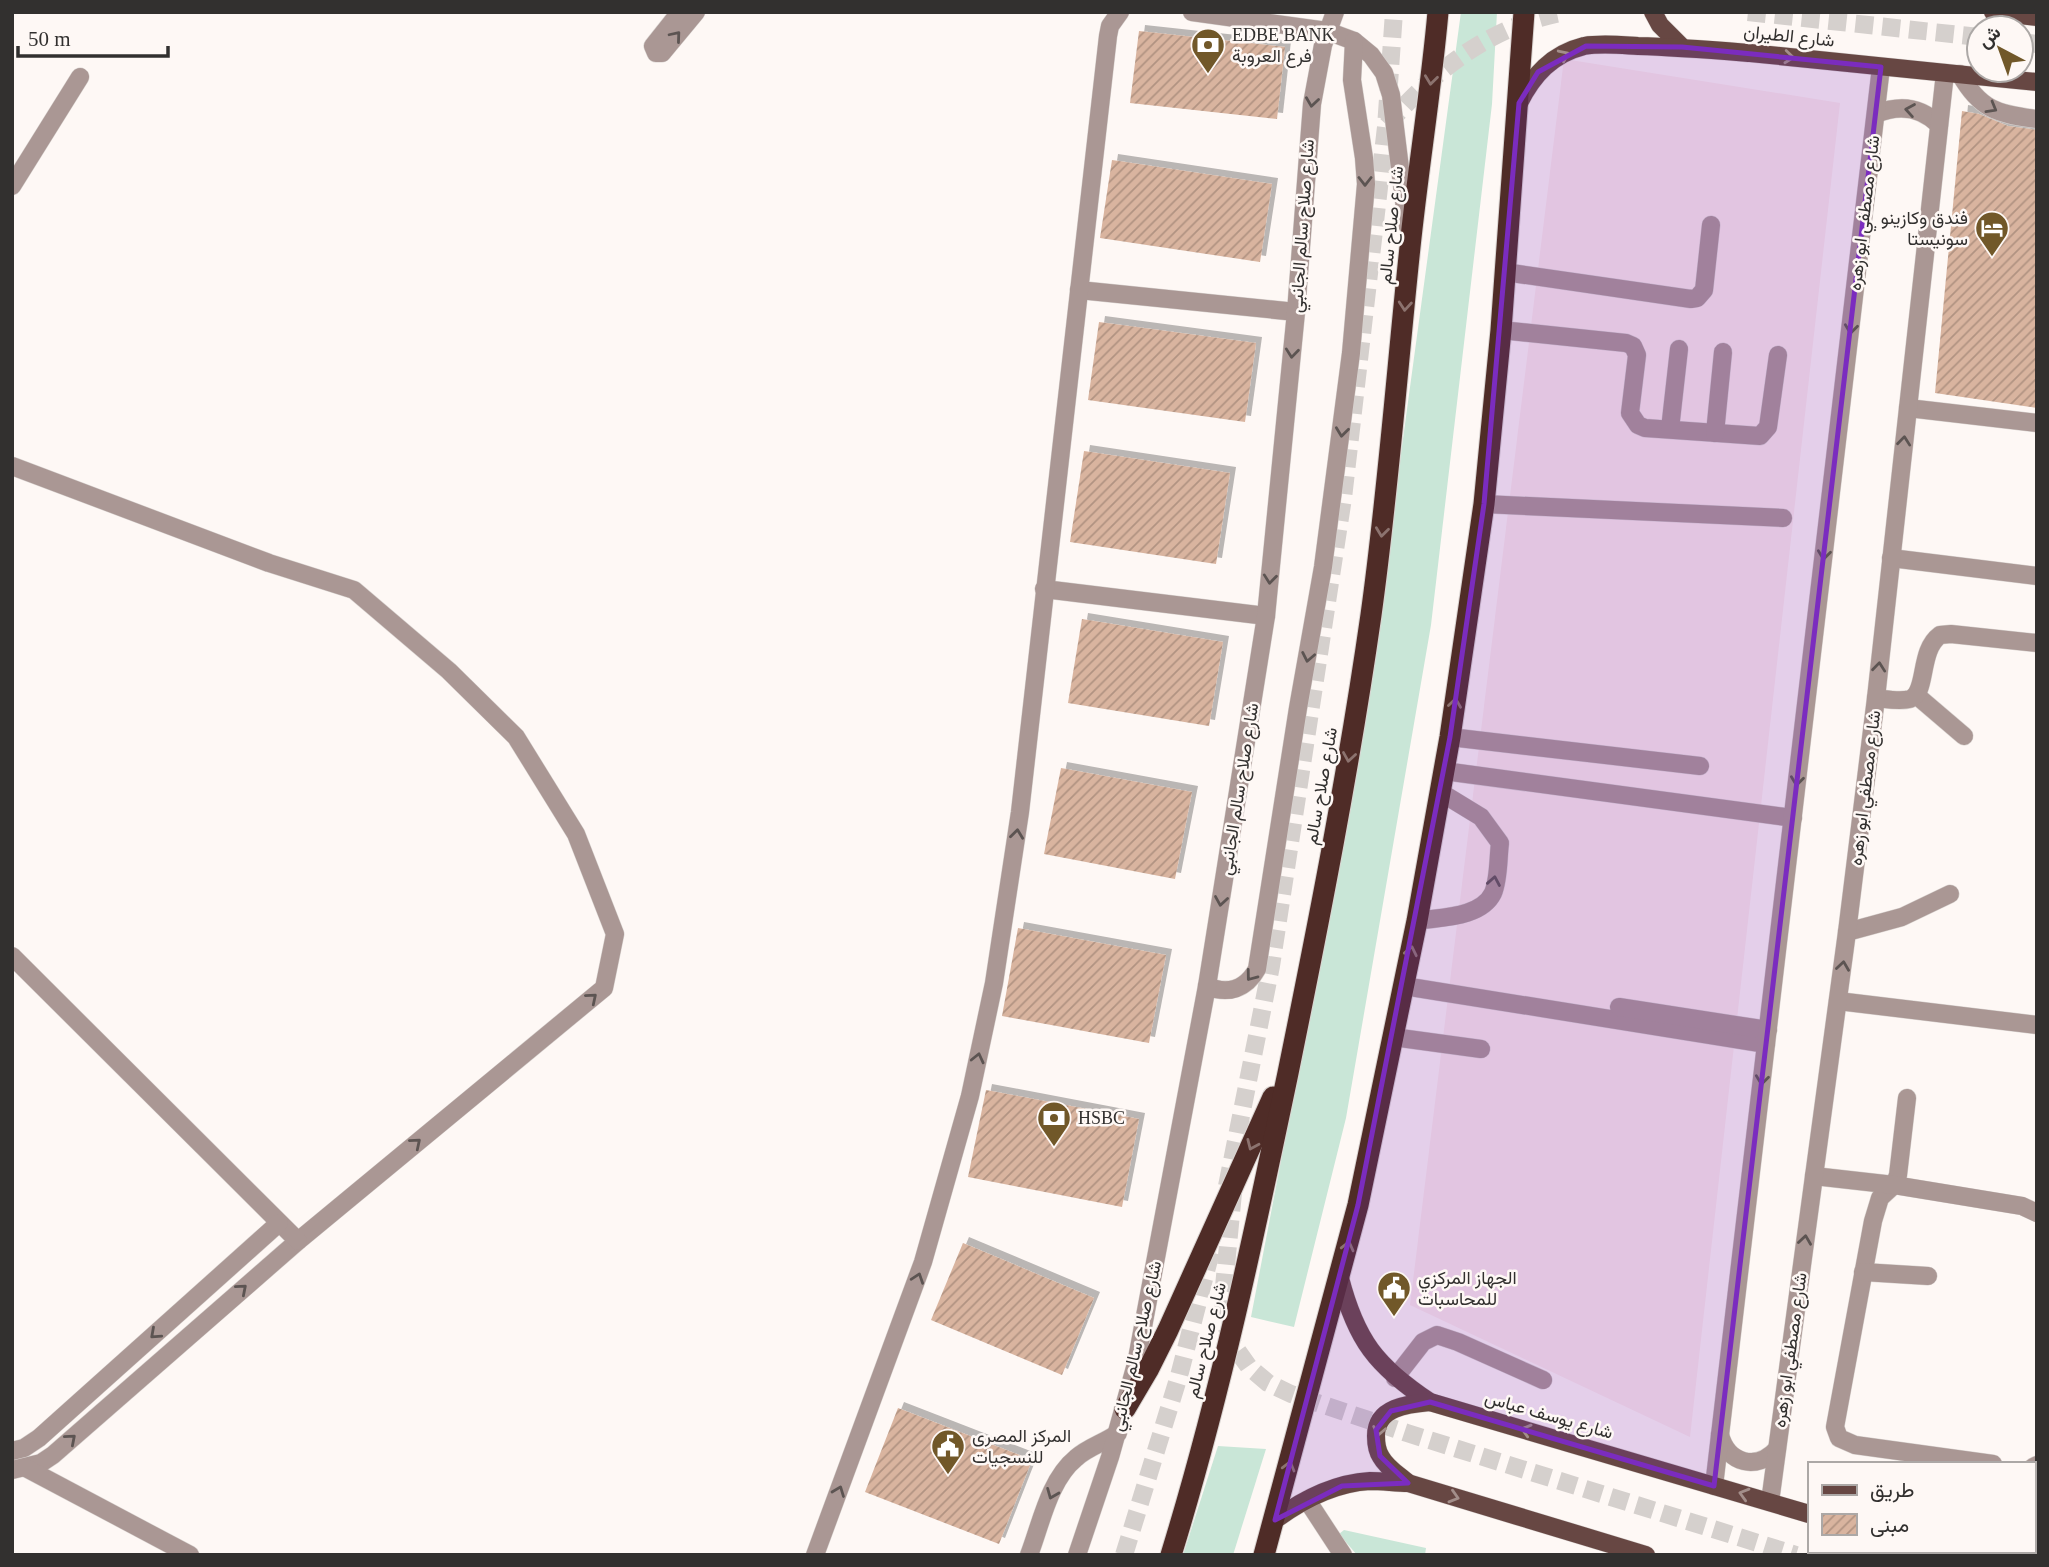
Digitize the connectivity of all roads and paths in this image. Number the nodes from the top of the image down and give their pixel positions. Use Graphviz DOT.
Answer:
graph roads {
  1 [pos="680,12"];
  2 [pos="696,12"];
  3 [pos="1120,12"];
  4 [pos="1192,12"];
  5 [pos="1335,12"];
  6 [pos="1438,12"];
  7 [pos="1450,12"];
  8 [pos="1524,12"];
  9 [pos="1653,12"];
  10 [pos="1993,12"];
  11 [pos="2037,17"];
  12 [pos="1328,31"];
  13 [pos="1354,41"];
  14 [pos="1436,41"];
  15 [pos="1682,47"];
  16 [pos="1881,67"];
  17 [pos="1953,74"];
  18 [pos="80,77"];
  19 [pos="2037,82"];
  20 [pos="1518,103"];
  21 [pos="1876,114"];
  22 [pos="2037,119"];
  23 [pos="1940,125"];
  24 [pos="12,186"];
  25 [pos="1711,225"];
  26 [pos="1410,249"];
  27 [pos="1505,272"];
  28 [pos="1079,290"];
  29 [pos="1296,312"];
  30 [pos="1501,330"];
  31 [pos="1679,349"];
  32 [pos="1723,352"];
  33 [pos="1778,355"];
  34 [pos="1908,408"];
  35 [pos="2037,423"];
  36 [pos="1670,429"];
  37 [pos="1715,433"];
  38 [pos="12,466"];
  39 [pos="1484,504"];
  40 [pos="1783,517"];
  41 [pos="1891,558"];
  42 [pos="2037,576"];
  43 [pos="1045,589"];
  44 [pos="1265,616"];
  45 [pos="2037,643"];
  46 [pos="1916,695"];
  47 [pos="1876,698"];
  48 [pos="1964,736"];
  49 [pos="1450,737"];
  50 [pos="1700,766"];
  51 [pos="1444,771"];
  52 [pos="1440,792"];
  53 [pos="1793,818"];
  54 [pos="1950,894"];
  55 [pos="1417,920"];
  56 [pos="1847,932"];
  57 [pos="12,956"];
  58 [pos="1207,986"];
  59 [pos="1404,986"];
  60 [pos="1838,1001"];
  61 [pos="1619,1007"];
  62 [pos="2037,1025"];
  63 [pos="1393,1037"];
  64 [pos="1767,1037"];
  65 [pos="1481,1049"];
  66 [pos="1290,1060"];
  67 [pos="1907,1098"];
  68 [pos="1814,1176"];
  69 [pos="1894,1185"];
  70 [pos="2037,1213"];
  71 [pos="279,1223"];
  72 [pos="298,1241"];
  73 [pos="1863,1272"];
  74 [pos="1927,1276"];
  75 [pos="1340,1278"];
  76 [pos="1395,1378"];
  77 [pos="1543,1380"];
  78 [pos="1430,1402"];
  79 [pos="1125,1409"];
  80 [pos="1118,1433"];
  81 [pos="1720,1435"];
  82 [pos="1777,1449"];
  83 [pos="12,1451"];
  84 [pos="1936,1460"];
  85 [pos="1964,1462"];
  86 [pos="19,1469"];
  87 [pos="1408,1483"];
  88 [pos="1714,1486"];
  89 [pos="1307,1500"];
  90 [pos="1770,1502"];
  91 [pos="1808,1514"];
  92 [pos="1275,1520"];
  93 [pos="190,1555"];
  94 [pos="815,1555"];
  95 [pos="1029,1555"];
  96 [pos="1077,1555"];
  97 [pos="1171,1555"];
  98 [pos="1264,1555"];
  99 [pos="1343,1555"];
  100 [pos="1646,1555"];
  1 -- 2 [label="street, one-way"];
  3 -- 28 [label="street"];
  4 -- 12 [label="street"];
  5 -- 12 [label="street, شارع صلاح سالم الجانبي"];
  6 -- 14 [label="highway, شارع صلاح سالم"];
  7 -- 14 [label="highway"];
  8 -- 20 [label="highway"];
  9 -- 15 [label="main road"];
  10 -- 11 [label="main road"];
  12 -- 13 [label="street"];
  12 -- 29 [label="street, شارع صلاح سالم الجانبي, one-way"];
  13 -- 26 [label="street"];
  13 -- 58 [label="street, one-way"];
  14 -- 26 [label="highway, شارع صلاح سالم, one-way"];
  15 -- 16 [label="main road, شارع الطيران, one-way"];
  20 -- 15 [label="main road, شارع الطيران, one-way"];
  16 -- 17 [label="main road, شارع الطيران"];
  16 -- 21 [label="street, شارع مصطفي ابو زهره"];
  17 -- 19 [label="main road, شارع الطيران"];
  17 -- 22 [label="street, one-way"];
  17 -- 23 [label="street, شارع مصطفي ابو زهره"];
  18 -- 24 [label="street"];
  20 -- 27 [label="highway"];
  23 -- 21 [label="street, one-way"];
  21 -- 53 [label="street, شارع مصطفي ابو زهره, one-way"];
  23 -- 34 [label="street, شارع مصطفي ابو زهره"];
  25 -- 27 [label="street"];
  26 -- 66 [label="highway, شارع صلاح سالم, one-way"];
  27 -- 30 [label="highway"];
  28 -- 29 [label="street"];
  28 -- 43 [label="street"];
  29 -- 44 [label="street, شارع صلاح سالم الجانبي, one-way"];
  30 -- 36 [label="street"];
  30 -- 39 [label="highway"];
  31 -- 36 [label="street"];
  32 -- 37 [label="street"];
  33 -- 37 [label="street"];
  34 -- 35 [label="street"];
  41 -- 34 [label="street, شارع مصطفي ابو زهره, one-way"];
  36 -- 37 [label="street"];
  72 -- 38 [label="street, one-way"];
  39 -- 40 [label="street"];
  49 -- 39 [label="highway, one-way"];
  41 -- 42 [label="street"];
  47 -- 41 [label="street, شارع مصطفي ابو زهره, one-way"];
  43 -- 44 [label="street"];
  94 -- 43 [label="street, one-way"];
  44 -- 58 [label="street, شارع صلاح سالم الجانبي, one-way"];
  45 -- 46 [label="street"];
  46 -- 47 [label="street"];
  46 -- 48 [label="street"];
  47 -- 56 [label="street, شارع مصطفي ابو زهره"];
  49 -- 50 [label="street"];
  49 -- 51 [label="highway"];
  51 -- 52 [label="highway"];
  51 -- 53 [label="street"];
  52 -- 55 [label="highway"];
  55 -- 52 [label="street, one-way"];
  53 -- 64 [label="street, شارع مصطفي ابو زهره"];
  54 -- 56 [label="street"];
  59 -- 55 [label="highway, one-way"];
  60 -- 56 [label="street, شارع مصطفي ابو زهره, one-way"];
  57 -- 71 [label="street"];
  58 -- 79 [label="street, شارع صلاح سالم الجانبي"];
  59 -- 63 [label="highway"];
  59 -- 64 [label="street"];
  60 -- 62 [label="street"];
  60 -- 68 [label="street, شارع مصطفي ابو زهره"];
  61 -- 64 [label="street"];
  63 -- 65 [label="street"];
  75 -- 63 [label="highway, one-way"];
  64 -- 81 [label="street, شارع مصطفي ابو زهره, one-way"];
  66 -- 79 [label="highway, one-way"];
  66 -- 97 [label="highway, شارع صلاح سالم"];
  67 -- 69 [label="street"];
  68 -- 69 [label="street"];
  82 -- 68 [label="street, شارع مصطفي ابو زهره, one-way"];
  69 -- 70 [label="street"];
  69 -- 73 [label="street"];
  71 -- 72 [label="street"];
  71 -- 83 [label="street, one-way"];
  86 -- 72 [label="street, one-way"];
  73 -- 74 [label="street"];
  73 -- 84 [label="street"];
  75 -- 76 [label="main road, شارع يوسف عباس"];
  92 -- 75 [label="highway, one-way"];
  76 -- 77 [label="street"];
  76 -- 78 [label="main road, شارع يوسف عباس"];
  78 -- 87 [label="main road, one-way"];
  88 -- 78 [label="main road, شارع يوسف عباس, one-way"];
  79 -- 80 [label="street, شارع صلاح سالم الجانبي"];
  80 -- 95 [label="street, one-way"];
  80 -- 96 [label="street, شارع صلاح سالم الجانبي"];
  81 -- 82 [label="street"];
  81 -- 88 [label="street, شارع مصطفي ابو زهره"];
  82 -- 90 [label="street, شارع مصطفي ابو زهره"];
  84 -- 85 [label="street"];
  86 -- 93 [label="street"];
  87 -- 89 [label="main road"];
  87 -- 100 [label="main road, one-way"];
  90 -- 88 [label="main road, شارع يوسف عباس, one-way"];
  89 -- 92 [label="main road"];
  89 -- 99 [label="street"];
  90 -- 91 [label="main road, شارع يوسف عباس"];
  92 -- 98 [label="highway"];
}
